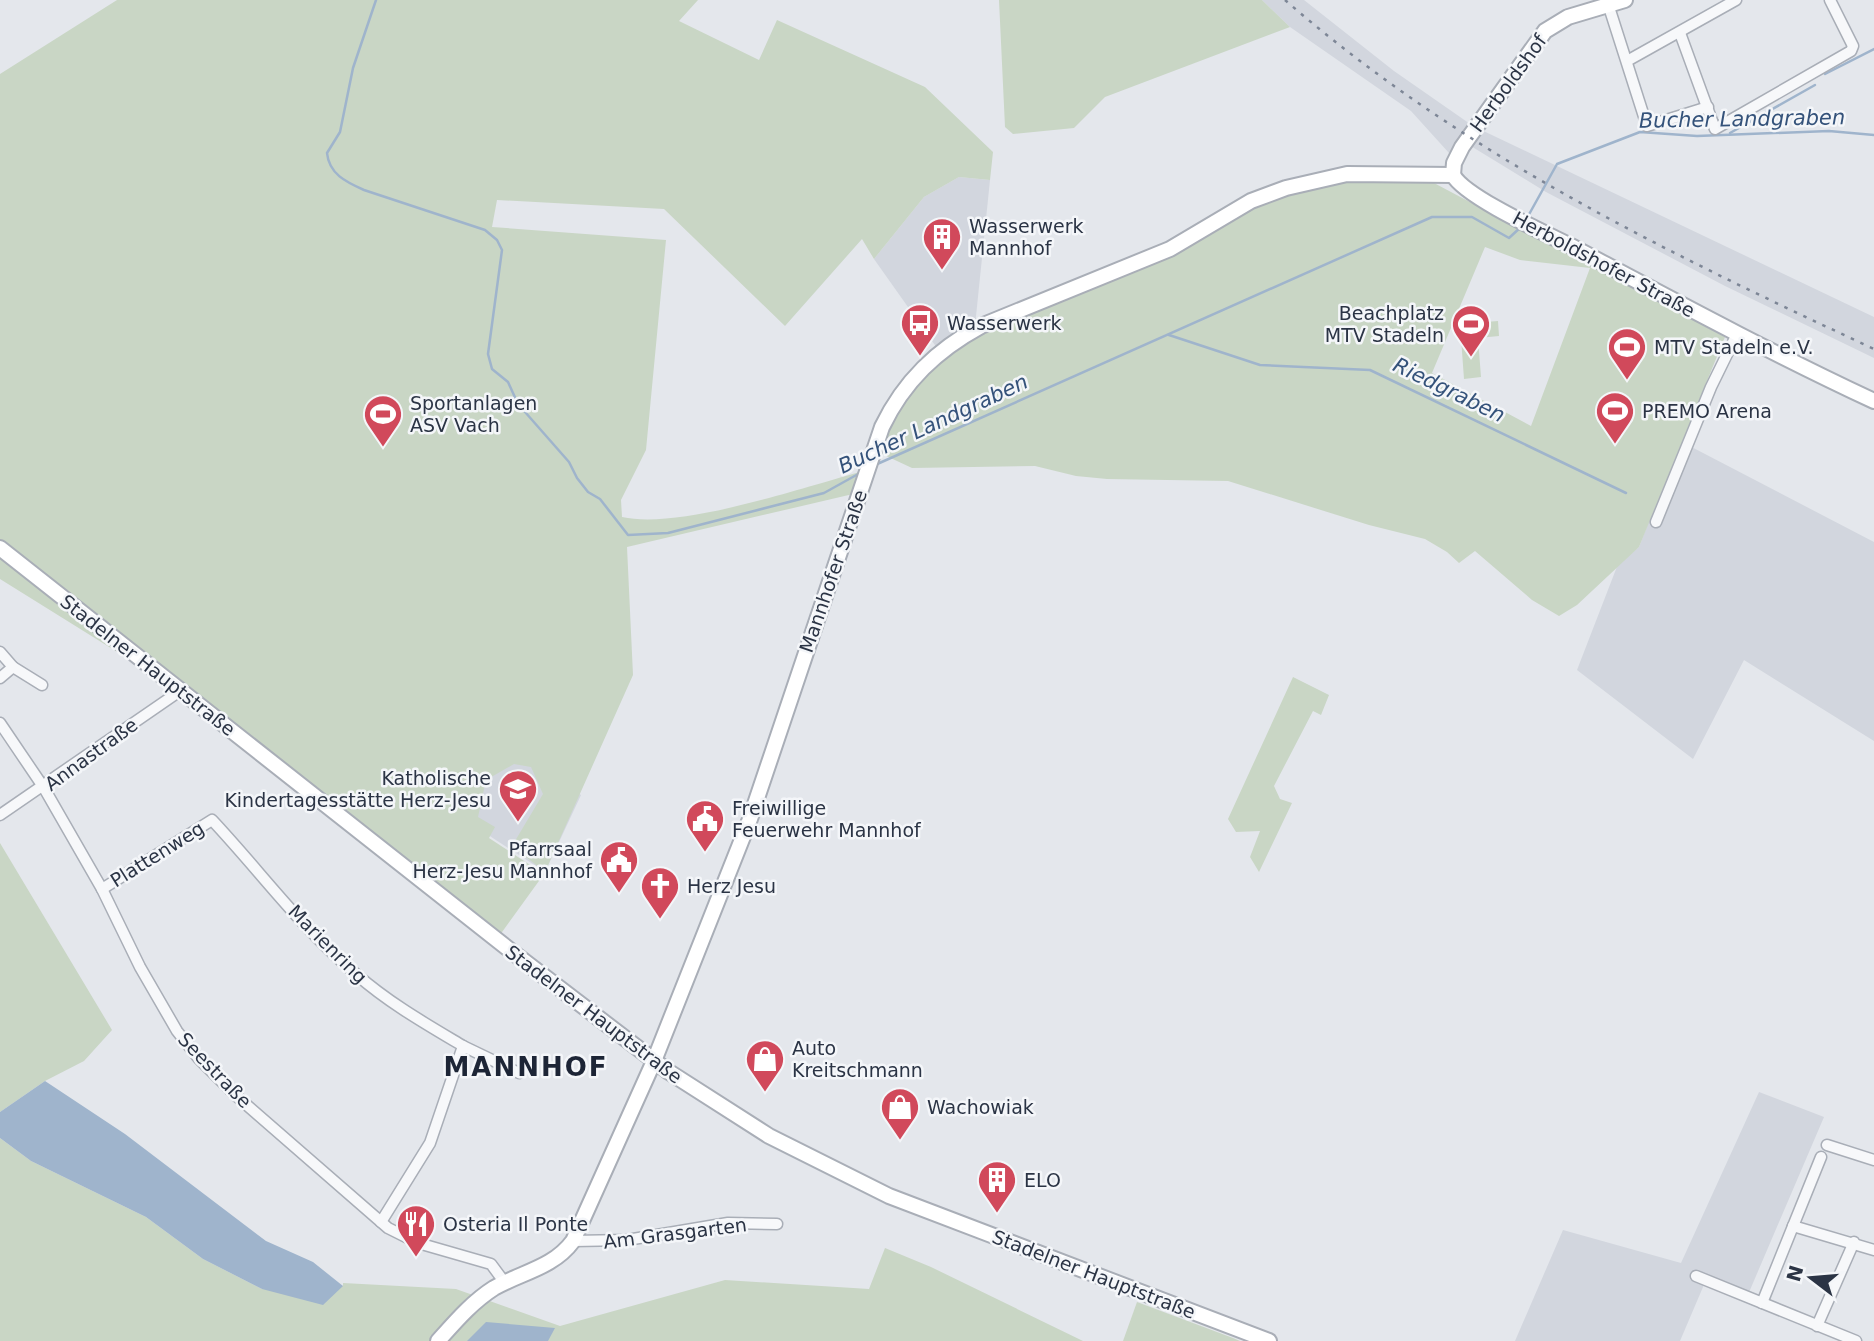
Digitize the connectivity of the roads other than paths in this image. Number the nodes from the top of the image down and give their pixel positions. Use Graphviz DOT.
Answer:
graph roads {
  1 [pos="1625,0"];
  2 [pos="1830,0"];
  3 [pos="1733,1"];
  4 [pos="1609,7"];
  5 [pos="1680,33"];
  6 [pos="1627,61"];
  7 [pos="1708,107"];
  8 [pos="1453,175"];
  9 [pos="1737,334"];
  10 [pos="1874,401"];
  11 [pos="1656,522"];
  12 [pos="0,548"];
  13 [pos="0,652"];
  14 [pos="13,667"];
  15 [pos="0,678"];
  16 [pos="42,685"];
  17 [pos="180,691"];
  18 [pos="0,723"];
  19 [pos="44,788"];
  20 [pos="0,815"];
  21 [pos="212,820"];
  22 [pos="103,888"];
  23 [pos="463,1046"];
  24 [pos="654,1061"];
  25 [pos="519,1073"];
  26 [pos="1827,1146"];
  27 [pos="1821,1157"];
  28 [pos="1874,1160"];
  29 [pos="381,1223"];
  30 [pos="777,1224"];
  31 [pos="1793,1226"];
  32 [pos="573,1241"];
  33 [pos="1854,1242"];
  34 [pos="1874,1250"];
  35 [pos="1696,1276"];
  36 [pos="505,1283"];
  37 [pos="1762,1303"];
  38 [pos="1817,1326"];
  39 [pos="438,1341"];
  40 [pos="1269,1341"];
  41 [pos="1856,1341"];
  1 -- 4 [label="street, Herboldshof"];
  2 -- 7 [label="street"];
  3 -- 5 [label="street"];
  4 -- 6 [label="street"];
  4 -- 8 [label="street, Herboldshof"];
  5 -- 6 [label="street"];
  5 -- 7 [label="street"];
  6 -- 7 [label="street"];
  8 -- 9 [label="street, Herboldshofer Straße"];
  8 -- 24 [label="street, Mannhofer Straße"];
  9 -- 10 [label="street, Herboldshofer Straße"];
  9 -- 11 [label="street"];
  12 -- 17 [label="street, Stadelner Hauptstraße"];
  13 -- 14 [label="street"];
  14 -- 15 [label="street"];
  14 -- 16 [label="street"];
  17 -- 19 [label="street, Annastraße"];
  17 -- 24 [label="street, Stadelner Hauptstraße"];
  18 -- 19 [label="street, Seestraße"];
  19 -- 20 [label="street, Annastraße"];
  19 -- 22 [label="street, Seestraße"];
  21 -- 22 [label="street, Plattenweg"];
  21 -- 23 [label="street, Marienring"];
  22 -- 29 [label="street, Seestraße"];
  23 -- 25 [label="street, Marienring"];
  23 -- 29 [label="street"];
  24 -- 32 [label="street, Mannhofer Straße"];
  24 -- 40 [label="street, Stadelner Hauptstraße"];
  26 -- 28 [label="street"];
  27 -- 31 [label="street"];
  29 -- 36 [label="street, Seestraße"];
  30 -- 32 [label="street, Am Grasgarten"];
  31 -- 33 [label="street"];
  31 -- 37 [label="street"];
  32 -- 36 [label="street, Mannhofer Straße"];
  33 -- 34 [label="street"];
  33 -- 38 [label="street"];
  35 -- 37 [label="street"];
  36 -- 39 [label="street, Mannhofer Straße"];
  37 -- 38 [label="street"];
  38 -- 41 [label="street"];
}
